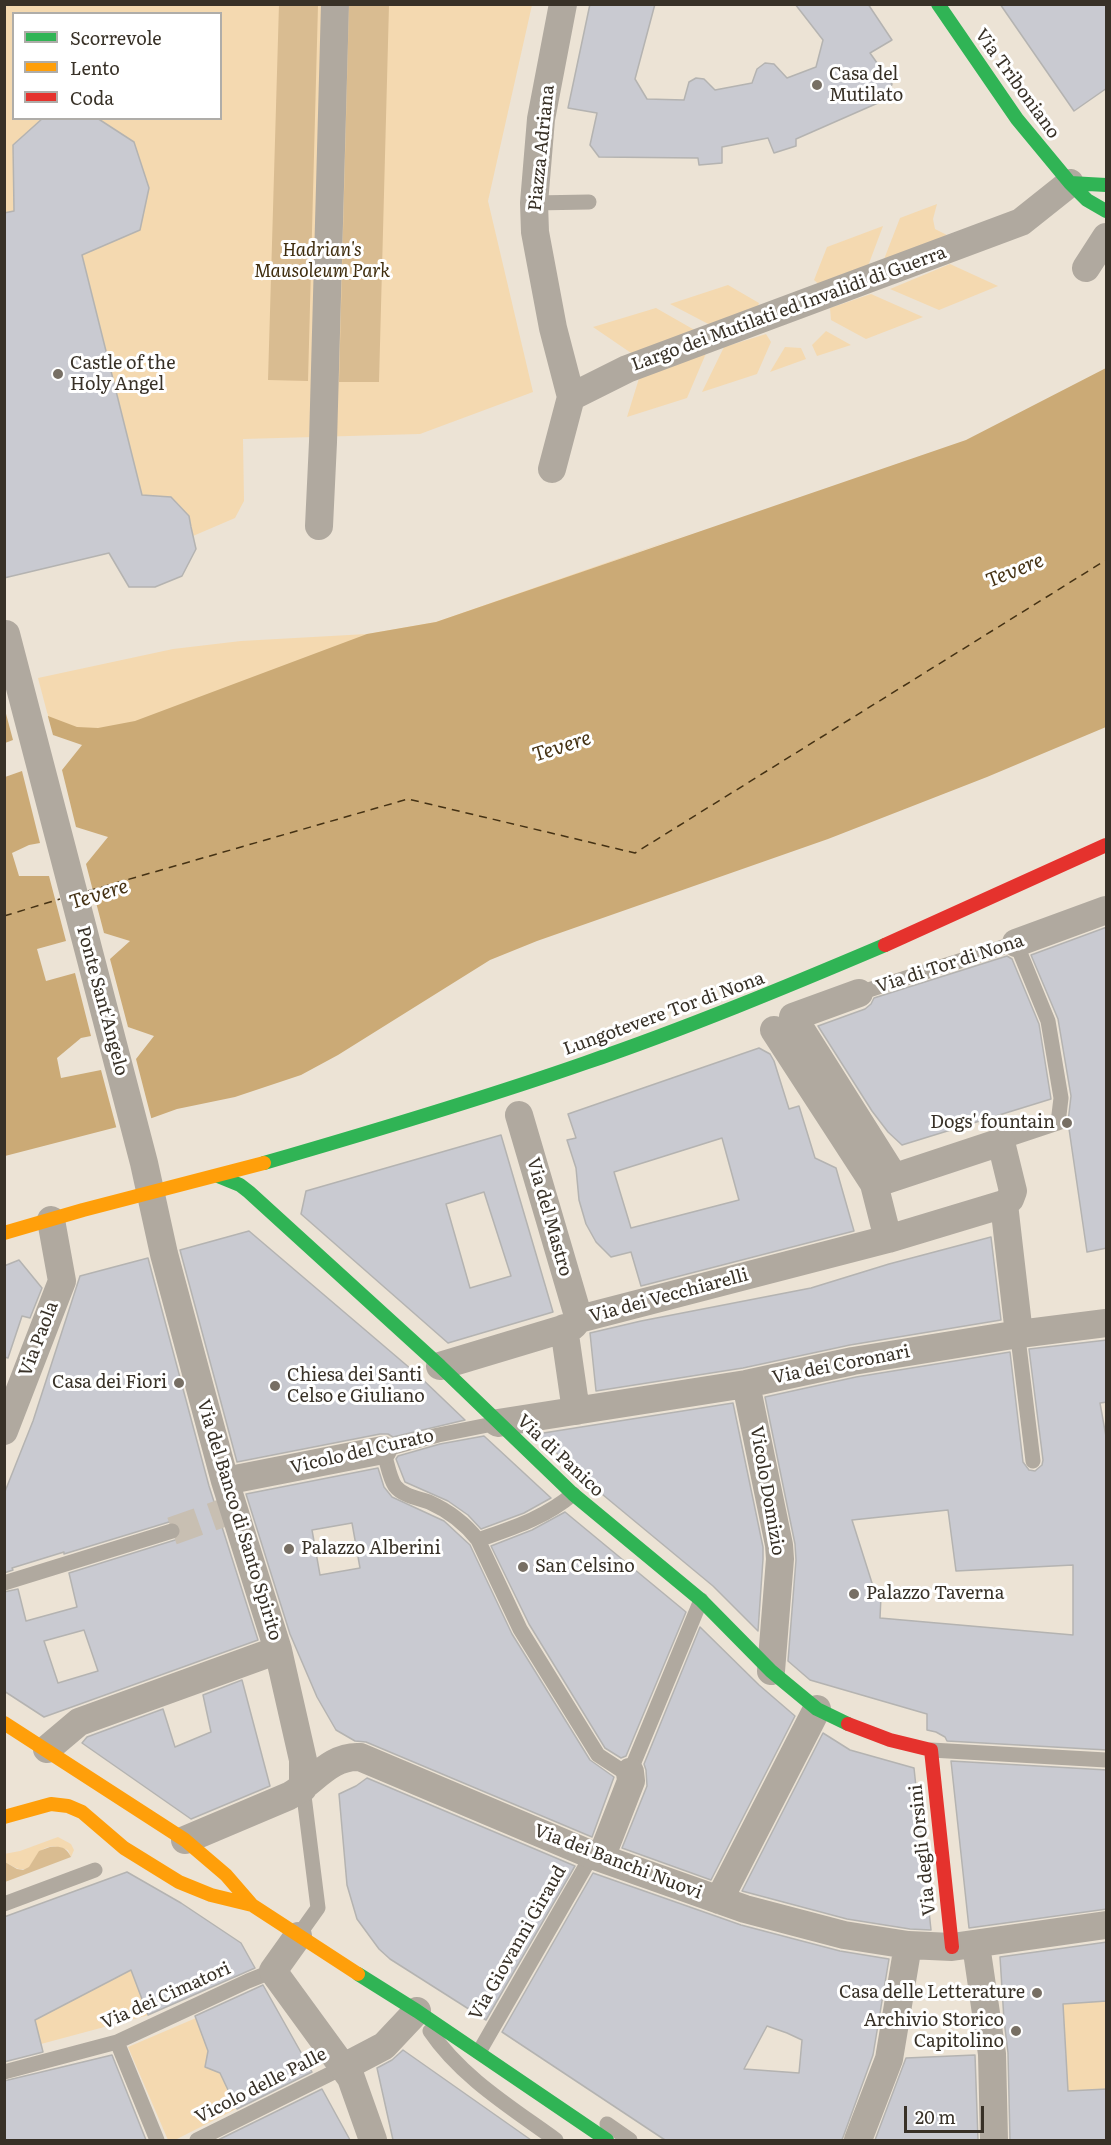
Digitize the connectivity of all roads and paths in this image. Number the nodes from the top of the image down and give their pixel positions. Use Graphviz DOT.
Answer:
graph roads {
  1 [pos="335,4"];
  2 [pos="563,4"];
  3 [pos="938,4"];
  4 [pos="1070,183"];
  5 [pos="1107,185"];
  6 [pos="589,202"];
  7 [pos="534,203"];
  8 [pos="1107,212"];
  9 [pos="1107,237"];
  10 [pos="1086,268"];
  11 [pos="572,397"];
  12 [pos="552,469"];
  13 [pos="319,526"];
  14 [pos="9,646"];
  15 [pos="1107,845"];
  16 [pos="1107,910"];
  17 [pos="1016,944"];
  18 [pos="859,993"];
  19 [pos="784,1023"];
  20 [pos="519,1115"];
  21 [pos="1001,1142"];
  22 [pos="876,1174"];
  23 [pos="218,1176"];
  24 [pos="152,1193"];
  25 [pos="1004,1204"];
  26 [pos="51,1220"];
  27 [pos="4,1233"];
  28 [pos="878,1241"];
  29 [pos="1107,1323"];
  30 [pos="571,1324"];
  31 [pos="1020,1334"];
  32 [pos="440,1366"];
  33 [pos="746,1383"];
  34 [pos="576,1411"];
  35 [pos="498,1423"];
  36 [pos="4,1431"];
  37 [pos="383,1450"];
  38 [pos="1033,1461"];
  39 [pos="225,1481"];
  40 [pos="573,1494"];
  41 [pos="172,1531"];
  42 [pos="478,1540"];
  43 [pos="4,1583"];
  44 [pos="701,1600"];
  45 [pos="278,1650"];
  46 [pos="771,1671"];
  47 [pos="817,1709"];
  48 [pos="4,1723"];
  49 [pos="47,1749"];
  50 [pos="931,1750"];
  51 [pos="1107,1760"];
  52 [pos="630,1772"];
  53 [pos="303,1788"];
  54 [pos="4,1817"];
  55 [pos="185,1840"];
  56 [pos="596,1856"];
  57 [pos="95,1870"];
  58 [pos="719,1900"];
  59 [pos="4,1904"];
  60 [pos="252,1905"];
  61 [pos="1107,1925"];
  62 [pos="298,1936"];
  63 [pos="908,1945"];
  64 [pos="964,1946"];
  65 [pos="273,1971"];
  66 [pos="417,2011"];
  67 [pos="117,2042"];
  68 [pos="487,2046"];
  69 [pos="515,2059"];
  70 [pos="344,2067"];
  71 [pos="4,2072"];
  72 [pos="598,2138"];
  73 [pos="157,2140"];
  74 [pos="197,2140"];
  75 [pos="373,2140"];
  76 [pos="556,2140"];
  77 [pos="630,2140"];
  78 [pos="858,2140"];
  79 [pos="994,2140"];
  1 -- 13 [label="street"];
  2 -- 7 [label="street, Piazza Adriana"];
  3 -- 4 [label="street, Via Triboniano"];
  4 -- 5 [label="street"];
  4 -- 8 [label="street, Via Triboniano"];
  4 -- 11 [label="street, Largo dei Mutilati ed Invalidi di Guerra"];
  6 -- 7 [label="lane"];
  7 -- 11 [label="street, Piazza Adriana"];
  9 -- 10 [label="street"];
  11 -- 12 [label="street"];
  14 -- 24 [label="street, Ponte Sant'Angelo"];
  15 -- 23 [label="street, Lungotevere Tor di Nona"];
  16 -- 17 [label="street, Via di Tor di Nona"];
  17 -- 18 [label="lane, Via di Tor di Nona"];
  17 -- 21 [label="lane"];
  18 -- 19 [label="street, Via di Tor di Nona"];
  19 -- 22 [label="street"];
  19 -- 22 [label="street"];
  20 -- 30 [label="street, Via del Mastro"];
  21 -- 22 [label="street"];
  21 -- 25 [label="street"];
  22 -- 28 [label="street"];
  23 -- 24 [label="street, Lungotevere Tor di Nona"];
  23 -- 32 [label="street, Via di Panico"];
  24 -- 26 [label="street, Lungotevere Tor di Nona"];
  24 -- 39 [label="street, Via del Banco di Santo Spirito"];
  25 -- 28 [label="street, Via dei Vecchiarelli"];
  25 -- 31 [label="street"];
  26 -- 27 [label="street, Lungotevere Tor di Nona"];
  26 -- 36 [label="street, Via Paola"];
  28 -- 30 [label="street, Via dei Vecchiarelli"];
  29 -- 31 [label="street, Via dei Coronari"];
  30 -- 32 [label="street, Via dei Vecchiarelli"];
  30 -- 34 [label="street, Via del Mastro"];
  31 -- 33 [label="street, Via dei Coronari"];
  31 -- 38 [label="lane"];
  32 -- 35 [label="street, Via di Panico"];
  33 -- 34 [label="street, Via dei Coronari"];
  33 -- 46 [label="street, Vicolo Domizio"];
  34 -- 35 [label="street, Via dei Coronari"];
  35 -- 37 [label="lane, Vicolo del Curato"];
  35 -- 40 [label="street, Via di Panico"];
  37 -- 39 [label="street, Vicolo del Curato"];
  37 -- 42 [label="lane"];
  39 -- 45 [label="street, Via del Banco di Santo Spirito"];
  40 -- 42 [label="lane"];
  40 -- 44 [label="street, Via di Panico"];
  41 -- 43 [label="lane"];
  42 -- 52 [label="lane"];
  44 -- 46 [label="street, Via di Panico"];
  44 -- 52 [label="lane"];
  45 -- 49 [label="street"];
  45 -- 53 [label="street, Via del Banco di Santo Spirito"];
  46 -- 47 [label="street, Via di Panico"];
  47 -- 50 [label="street, Via di Panico"];
  47 -- 58 [label="street"];
  48 -- 49 [label="street"];
  49 -- 55 [label="street"];
  50 -- 51 [label="lane"];
  50 -- 64 [label="street, Via degli Orsini"];
  52 -- 56 [label="street"];
  53 -- 55 [label="street, Via dei Banchi Nuovi"];
  53 -- 56 [label="street, Via dei Banchi Nuovi"];
  53 -- 62 [label="lane"];
  54 -- 60 [label="street"];
  55 -- 60 [label="street"];
  56 -- 58 [label="street, Via dei Banchi Nuovi"];
  56 -- 68 [label="lane, Via Giovanni Giraud"];
  57 -- 59 [label="lane"];
  58 -- 63 [label="street, Via dei Banchi Nuovi"];
  60 -- 62 [label="street"];
  61 -- 64 [label="street, Via dei Banchi Nuovi"];
  62 -- 65 [label="street"];
  62 -- 66 [label="street"];
  63 -- 64 [label="street, Via dei Banchi Nuovi"];
  63 -- 78 [label="street"];
  64 -- 79 [label="street"];
  65 -- 67 [label="lane, Via dei Cimatori"];
  65 -- 70 [label="street"];
  66 -- 68 [label="lane"];
  66 -- 70 [label="street"];
  66 -- 76 [label="lane"];
  67 -- 71 [label="lane, Via dei Cimatori"];
  67 -- 73 [label="lane"];
  68 -- 72 [label="street"];
  69 -- 77 [label="lane"];
  70 -- 74 [label="lane, Vicolo delle Palle"];
  70 -- 75 [label="street"];
}
